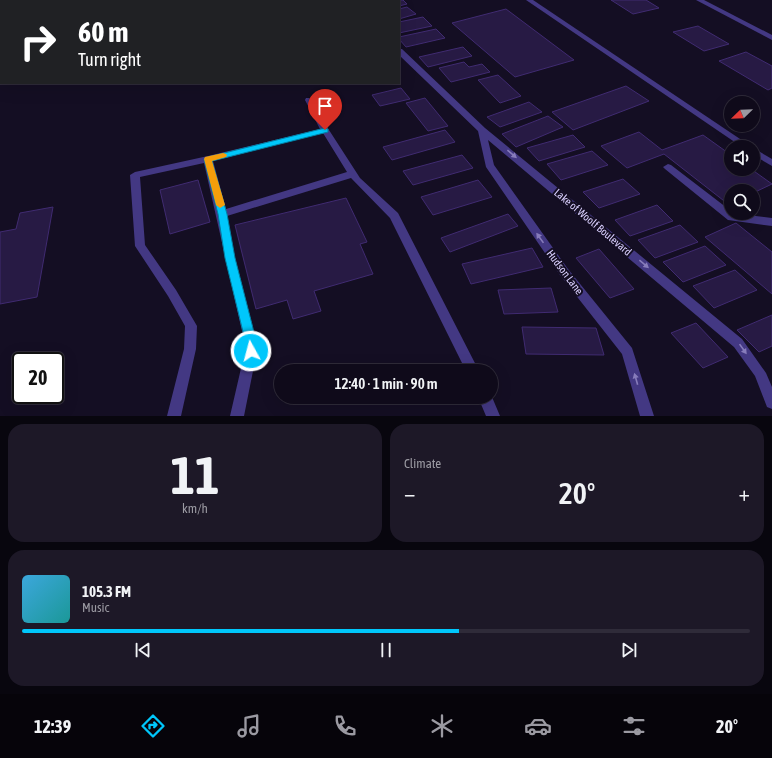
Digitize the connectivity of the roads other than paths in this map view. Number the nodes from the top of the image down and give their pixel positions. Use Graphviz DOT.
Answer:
graph roads {
  1 [pos="529,0"];
  2 [pos="699,0"];
  3 [pos="772,38"];
  4 [pos="400,52"];
  5 [pos="309,100"];
  6 [pos="325,130"];
  7 [pos="482,130"];
  8 [pos="738,140"];
  9 [pos="760,155"];
  10 [pos="208,159"];
  11 [pos="772,163"];
  12 [pos="668,167"];
  13 [pos="353,174"];
  14 [pos="222,214"];
  15 [pos="772,222"];
  16 [pos="469,364"];
  17 [pos="772,403"];
  18 [pos="488,404"];
  19 [pos="174,416"];
  20 [pos="237,416"];
  21 [pos="493,416"];
  22 [pos="647,416"];
  1 -- 8 [label="street"];
  2 -- 3 [label="street"];
  4 -- 7 [label="street, Lake of Woolf Boulevard"];
  5 -- 6 [label="street"];
  6 -- 10 [label="street"];
  6 -- 13 [label="street"];
  7 -- 17 [label="street, Lake of Woolf Boulevard, one-way"];
  22 -- 7 [label="street, Hudson Lane, one-way"];
  9 -- 11 [label="street"];
  10 -- 14 [label="street"];
  10 -- 19 [label="street"];
  12 -- 15 [label="street"];
  13 -- 14 [label="street"];
  13 -- 16 [label="street"];
  14 -- 20 [label="street"];
  18 -- 21 [label="street"];
}
